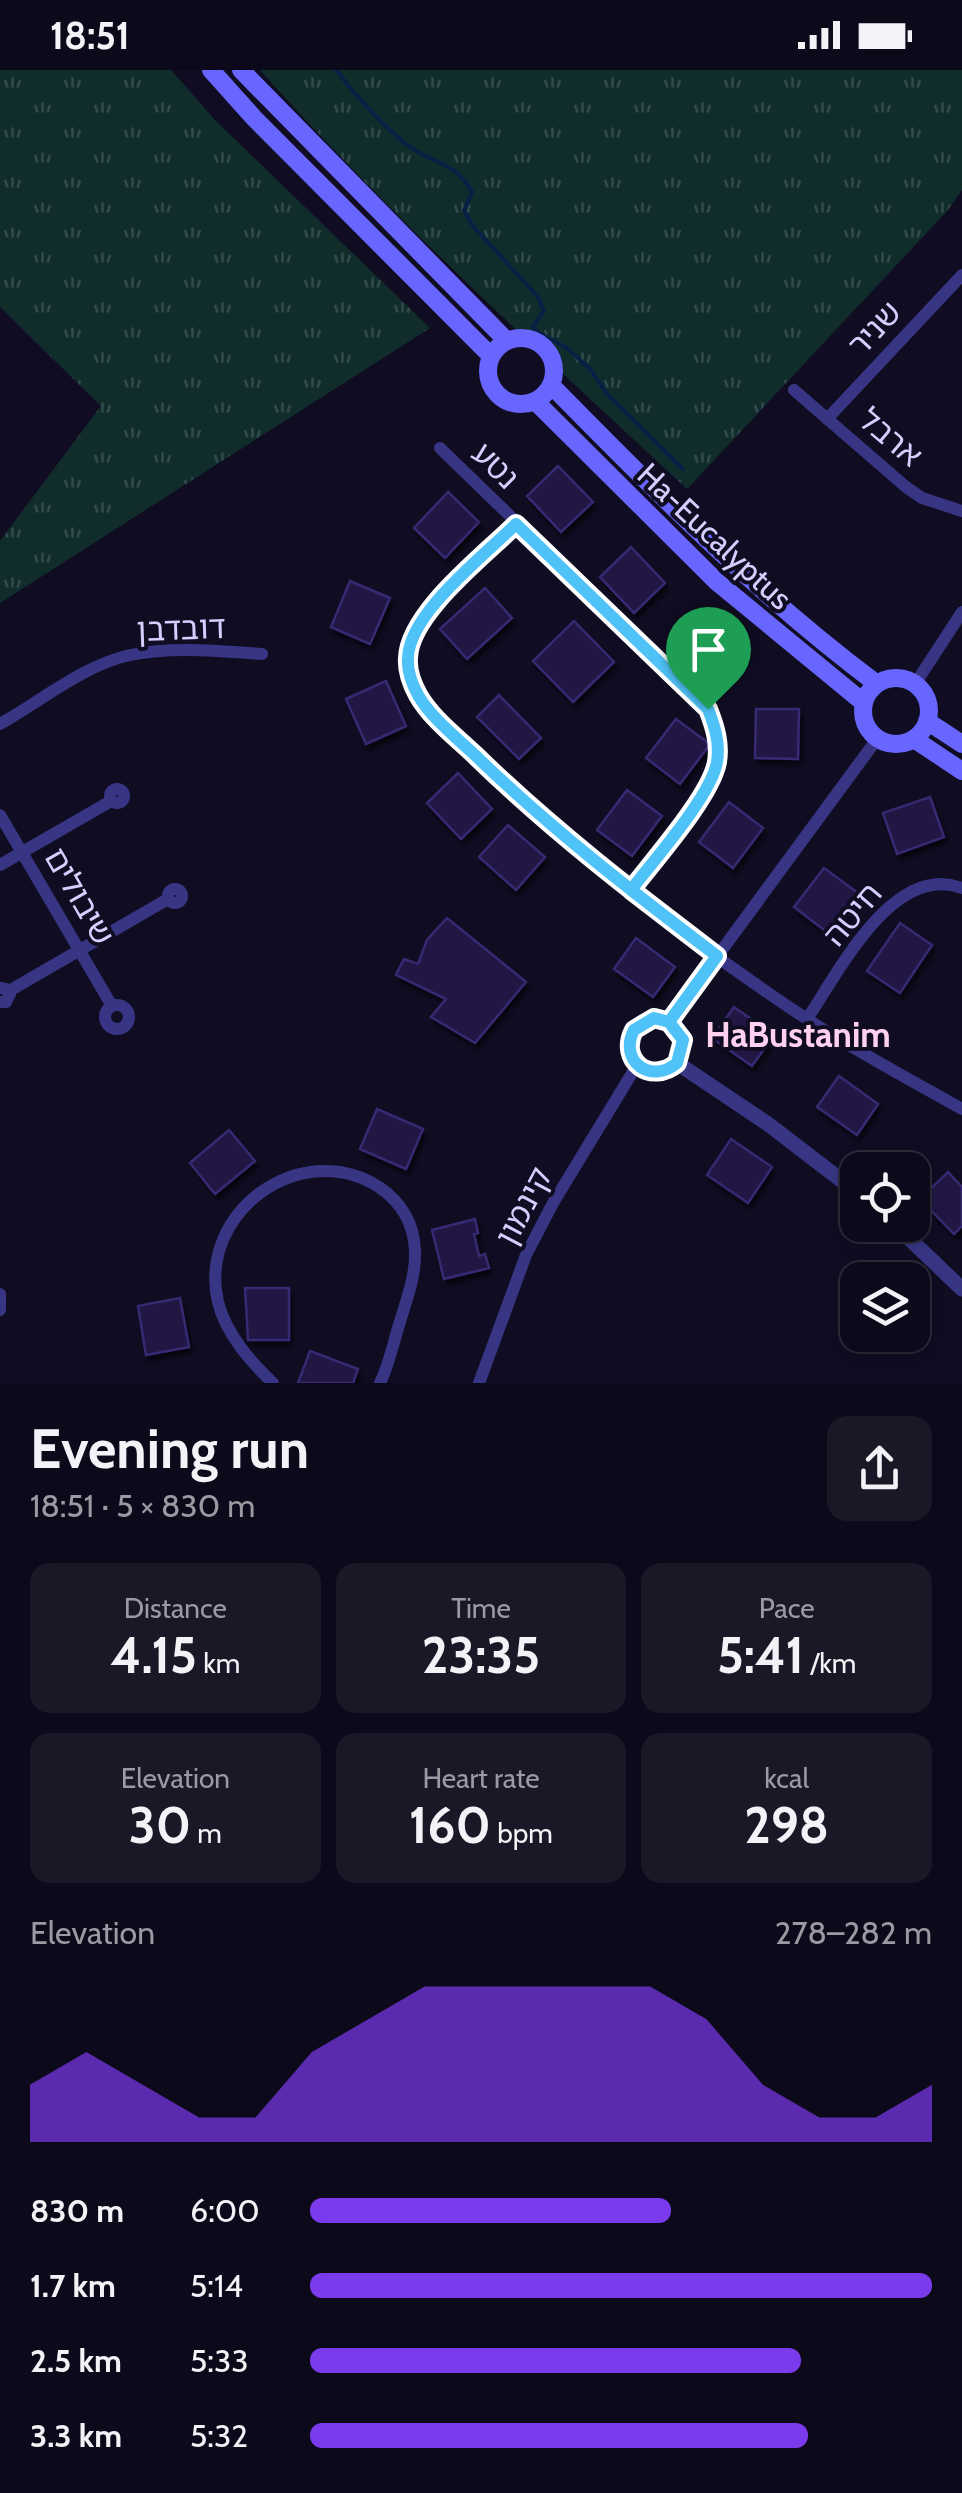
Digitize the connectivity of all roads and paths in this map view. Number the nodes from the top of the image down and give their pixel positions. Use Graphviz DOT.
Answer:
graph roads {
  1 [pos="210,70"];
  2 [pos="240,70"];
  3 [pos="962,275"];
  4 [pos="507,341"];
  5 [pos="491,356"];
  6 [pos="551,385"];
  7 [pos="794,390"];
  8 [pos="535,401"];
  9 [pos="827,419"];
  10 [pos="440,448"];
  11 [pos="962,512"];
  12 [pos="516,524"];
  13 [pos="962,612"];
  14 [pos="262,654"];
  15 [pos="877,684"];
  16 [pos="914,684"];
  17 [pos="864,703"];
  18 [pos="927,721"];
  19 [pos="0,724"];
  20 [pos="878,738"];
  21 [pos="914,738"];
  22 [pos="962,744"];
  23 [pos="962,770"];
  24 [pos="111,800"];
  25 [pos="0,814"];
  26 [pos="22,852"];
  27 [pos="0,865"];
  28 [pos="962,888"];
  29 [pos="631,890"];
  30 [pos="168,899"];
  31 [pos="80,951"];
  32 [pos="717,956"];
  33 [pos="3,994"];
  34 [pos="112,1006"];
  35 [pos="807,1019"];
  36 [pos="669,1022"];
  37 [pos="677,1063"];
  38 [pos="637,1065"];
  39 [pos="962,1109"];
  40 [pos="840,1179"];
  41 [pos="913,1242"];
  42 [pos="962,1289"];
  43 [pos="0,1294"];
  44 [pos="0,1310"];
  45 [pos="273,1383"];
  46 [pos="380,1383"];
  47 [pos="479,1383"];
  1 -- 5 [label="main road"];
  2 -- 4 [label="main road"];
  3 -- 9 [label="street, שניר"];
  4 -- 5 [label="main road"];
  4 -- 6 [label="main road"];
  5 -- 8 [label="main road"];
  6 -- 8 [label="main road"];
  6 -- 15 [label="main road, Ha-Eucalyptus"];
  7 -- 9 [label="street, ארבל"];
  8 -- 17 [label="main road, Ha-Eucalyptus"];
  9 -- 11 [label="street, ארבל"];
  10 -- 12 [label="street, נטע"];
  12 -- 29 [label="street, נטע"];
  12 -- 29 [label="street"];
  13 -- 16 [label="street"];
  14 -- 19 [label="street, דובדבן"];
  15 -- 16 [label="main road"];
  15 -- 17 [label="main road"];
  16 -- 18 [label="main road"];
  17 -- 20 [label="main road"];
  18 -- 21 [label="main road"];
  18 -- 22 [label="main road"];
  20 -- 21 [label="main road"];
  20 -- 32 [label="street"];
  21 -- 23 [label="main road"];
  24 -- 26 [label="street"];
  25 -- 26 [label="street, שיבולים"];
  26 -- 27 [label="street"];
  26 -- 31 [label="street, שיבולים"];
  28 -- 35 [label="street, חיטה"];
  29 -- 32 [label="street"];
  30 -- 31 [label="street"];
  31 -- 33 [label="street"];
  31 -- 34 [label="street, שיבולים"];
  32 -- 35 [label="street"];
  32 -- 36 [label="street"];
  35 -- 39 [label="street"];
  36 -- 37 [label="street"];
  36 -- 38 [label="street"];
  37 -- 38 [label="street"];
  37 -- 40 [label="street"];
  38 -- 47 [label="street, קינמון"];
  41 -- 42 [label="street"];
  43 -- 44 [label="street"];
  45 -- 46 [label="street"];
}
